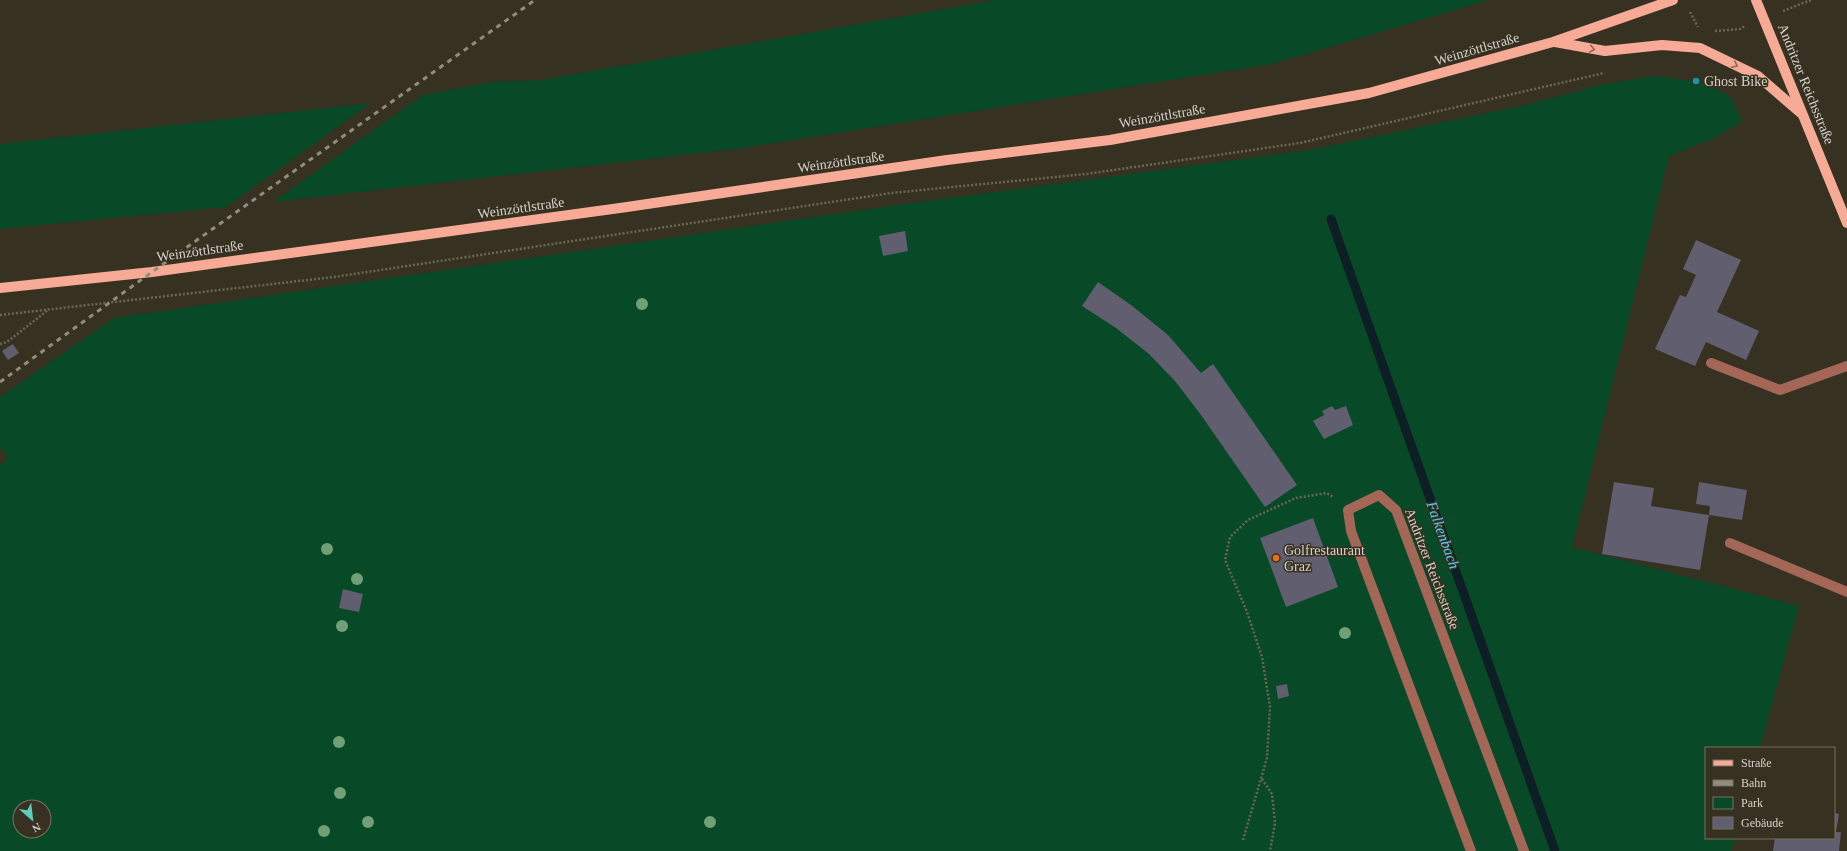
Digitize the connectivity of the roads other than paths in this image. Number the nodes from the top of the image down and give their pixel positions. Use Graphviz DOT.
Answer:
graph roads {
  1 [pos="1674,0"];
  2 [pos="1756,0"];
  3 [pos="1553,42"];
  4 [pos="1803,115"];
  5 [pos="1847,223"];
  6 [pos="0,288"];
  7 [pos="1711,363"];
  8 [pos="1847,366"];
  9 [pos="1730,543"];
  10 [pos="1847,592"];
  11 [pos="1472,851"];
  12 [pos="1524,851"];
  1 -- 3 [label="main road, Weinzöttlstraße"];
  2 -- 4 [label="main road, Andritzer Reichsstraße"];
  3 -- 4 [label="main road, one-way"];
  3 -- 6 [label="main road, Weinzöttlstraße"];
  4 -- 5 [label="main road, Andritzer Reichsstraße"];
  7 -- 8 [label="lane"];
  9 -- 10 [label="lane"];
  11 -- 12 [label="lane, Andritzer Reichsstraße"];
}
